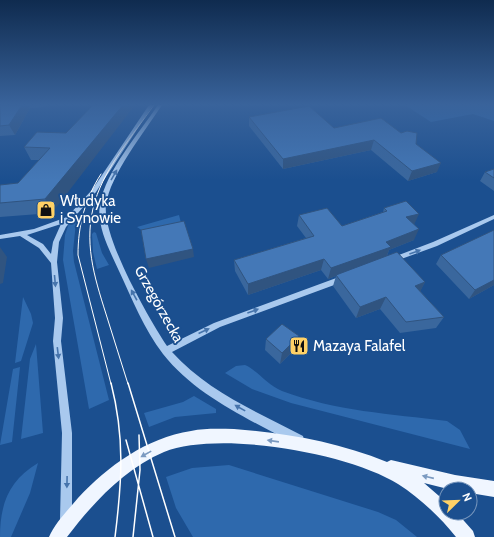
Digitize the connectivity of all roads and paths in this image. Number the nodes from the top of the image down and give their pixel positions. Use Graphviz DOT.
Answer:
graph roads {
  1 [pos="135,130"];
  2 [pos="144,130"];
  3 [pos="494,217"];
  4 [pos="69,218"];
  5 [pos="22,235"];
  6 [pos="0,237"];
  7 [pos="54,262"];
  8 [pos="385,263"];
  9 [pos="349,276"];
  10 [pos="166,351"];
  11 [pos="324,451"];
  12 [pos="373,464"];
  13 [pos="494,489"];
  14 [pos="62,533"];
  15 [pos="467,537"];
  1 -- 4 [label="street"];
  10 -- 2 [label="street, Grzegórzecka, one-way"];
  8 -- 3 [label="street, one-way"];
  4 -- 5 [label="street"];
  4 -- 7 [label="street"];
  5 -- 6 [label="street"];
  5 -- 7 [label="street"];
  7 -- 14 [label="street, one-way"];
  10 -- 9 [label="street, one-way"];
  11 -- 10 [label="street, Grzegórzecka, one-way"];
  11 -- 12 [label="main road"];
  11 -- 14 [label="main road, one-way"];
  13 -- 12 [label="main road, one-way"];
  12 -- 15 [label="main road"];
}
